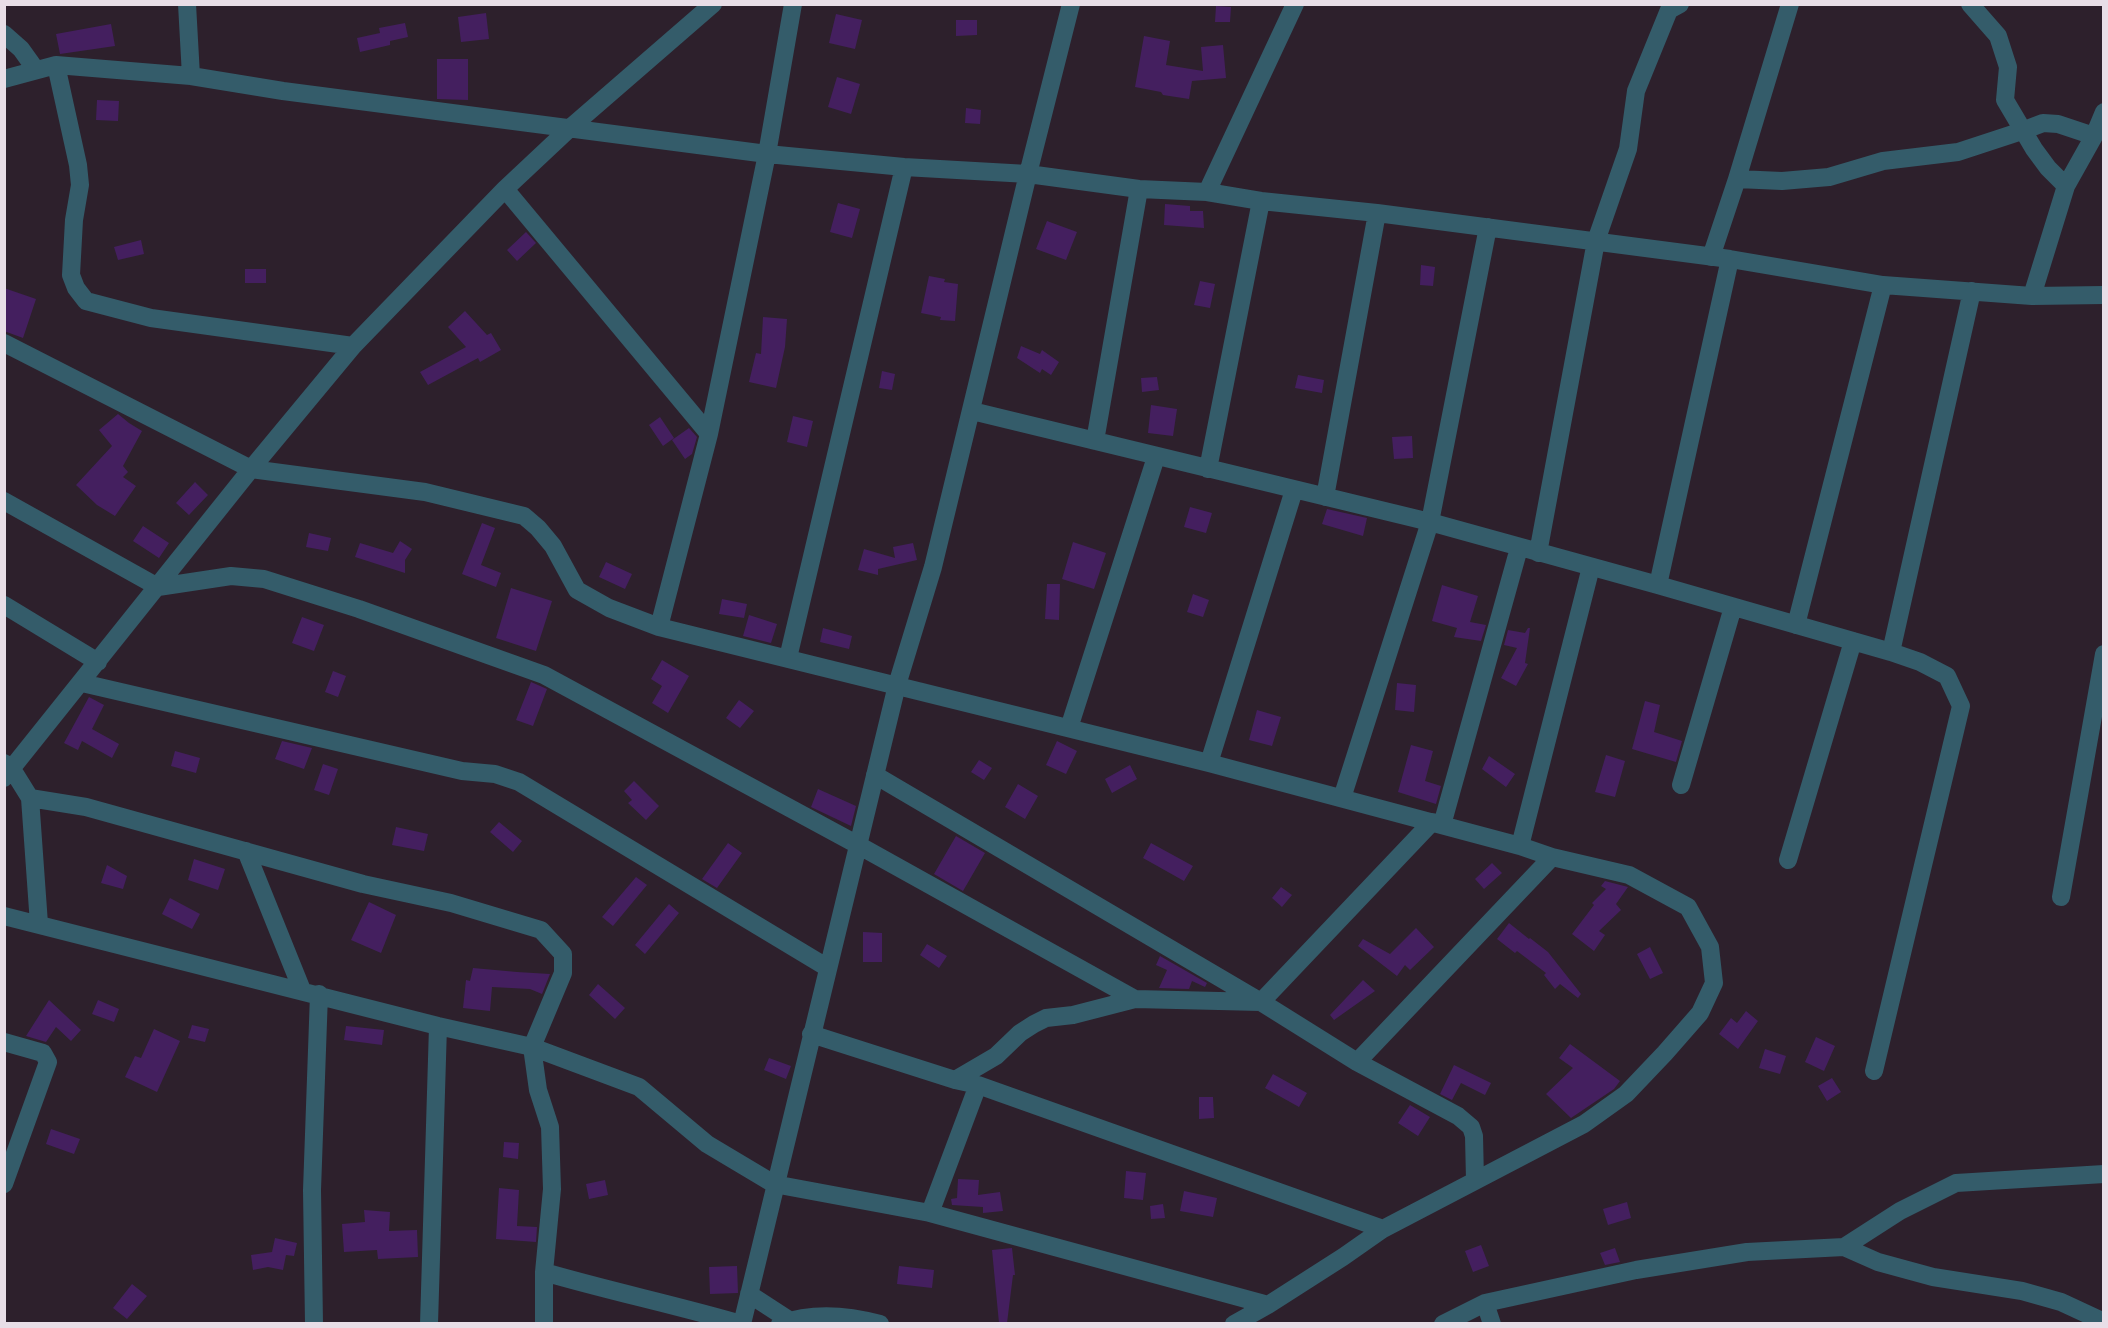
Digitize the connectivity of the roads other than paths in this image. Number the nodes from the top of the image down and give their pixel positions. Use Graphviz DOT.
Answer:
graph roads {
  1 [pos="187,4"];
  2 [pos="793,4"];
  3 [pos="1071,4"];
  4 [pos="1295,4"];
  5 [pos="1790,4"];
  6 [pos="1970,4"];
  7 [pos="1674,6"];
  8 [pos="704,8"];
  9 [pos="4,34"];
  10 [pos="56,65"];
  11 [pos="36,70"];
  12 [pos="191,76"];
  13 [pos="4,79"];
  14 [pos="2103,112"];
  15 [pos="570,128"];
  16 [pos="2022,131"];
  17 [pos="2099,131"];
  18 [pos="767,154"];
  19 [pos="904,167"];
  20 [pos="1028,174"];
  21 [pos="1737,179"];
  22 [pos="2066,186"];
  23 [pos="505,189"];
  24 [pos="1139,189"];
  25 [pos="1207,192"];
  26 [pos="1261,201"];
  27 [pos="1377,213"];
  28 [pos="1488,227"];
  29 [pos="1596,240"];
  30 [pos="1711,257"];
  31 [pos="1730,259"];
  32 [pos="1883,285"];
  33 [pos="1972,291"];
  34 [pos="2103,295"];
  35 [pos="2032,296"];
  36 [pos="4,343"];
  37 [pos="353,346"];
  38 [pos="972,411"];
  39 [pos="709,434"];
  40 [pos="1095,441"];
  41 [pos="1156,457"];
  42 [pos="251,469"];
  43 [pos="1208,469"];
  44 [pos="1294,490"];
  45 [pos="1325,497"];
  46 [pos="4,501"];
  47 [pos="1430,522"];
  48 [pos="1519,548"];
  49 [pos="1538,553"];
  50 [pos="1591,567"];
  51 [pos="1658,585"];
  52 [pos="159,587"];
  53 [pos="4,605"];
  54 [pos="1733,607"];
  55 [pos="1796,625"];
  56 [pos="659,627"];
  57 [pos="1852,641"];
  58 [pos="1891,652"];
  59 [pos="2103,654"];
  60 [pos="788,658"];
  61 [pos="99,662"];
  62 [pos="82,683"];
  63 [pos="897,685"];
  64 [pos="1069,728"];
  65 [pos="1209,763"];
  66 [pos="7,770"];
  67 [pos="875,775"];
  68 [pos="1681,785"];
  69 [pos="30,798"];
  70 [pos="1342,798"];
  71 [pos="1437,824"];
  72 [pos="858,845"];
  73 [pos="1520,846"];
  74 [pos="246,851"];
  75 [pos="1552,856"];
  76 [pos="1788,860"];
  77 [pos="2061,897"];
  78 [pos="4,916"];
  79 [pos="39,924"];
  80 [pos="828,968"];
  81 [pos="310,992"];
  82 [pos="1135,999"];
  83 [pos="1261,1002"];
  84 [pos="438,1026"];
  85 [pos="811,1034"];
  86 [pos="4,1042"];
  87 [pos="532,1047"];
  88 [pos="1357,1062"];
  89 [pos="1874,1071"];
  90 [pos="955,1080"];
  91 [pos="978,1084"];
  92 [pos="2103,1174"];
  93 [pos="1475,1180"];
  94 [pos="4,1184"];
  95 [pos="774,1184"];
  96 [pos="930,1213"];
  97 [pos="1383,1229"];
  98 [pos="1844,1247"];
  99 [pos="544,1272"];
  100 [pos="749,1294"];
  101 [pos="1485,1303"];
  102 [pos="1268,1305"];
  103 [pos="785,1322"];
  104 [pos="314,1323"];
  105 [pos="429,1323"];
  106 [pos="544,1323"];
  107 [pos="741,1323"];
  108 [pos="880,1323"];
  109 [pos="1234,1323"];
  110 [pos="1443,1323"];
  111 [pos="1492,1323"];
  112 [pos="2103,1323"];
  1 -- 12 [label="street"];
  2 -- 18 [label="street"];
  3 -- 20 [label="street"];
  4 -- 25 [label="street"];
  5 -- 21 [label="street"];
  6 -- 16 [label="street"];
  7 -- 29 [label="street"];
  8 -- 15 [label="street"];
  9 -- 11 [label="street"];
  10 -- 11 [label="street"];
  10 -- 12 [label="street"];
  10 -- 37 [label="street"];
  11 -- 13 [label="street"];
  12 -- 15 [label="street"];
  14 -- 17 [label="street"];
  15 -- 18 [label="street"];
  15 -- 23 [label="street"];
  16 -- 17 [label="street"];
  16 -- 21 [label="street"];
  16 -- 22 [label="street"];
  17 -- 22 [label="street"];
  18 -- 19 [label="street"];
  18 -- 39 [label="street"];
  19 -- 20 [label="street"];
  19 -- 60 [label="street"];
  20 -- 24 [label="street"];
  20 -- 38 [label="street"];
  21 -- 30 [label="street"];
  22 -- 35 [label="street"];
  23 -- 37 [label="street"];
  23 -- 39 [label="street"];
  24 -- 25 [label="street"];
  24 -- 40 [label="street"];
  25 -- 26 [label="street"];
  26 -- 27 [label="street"];
  26 -- 43 [label="street"];
  27 -- 28 [label="street"];
  27 -- 45 [label="street"];
  28 -- 29 [label="street"];
  28 -- 47 [label="street"];
  29 -- 30 [label="street"];
  29 -- 49 [label="street"];
  30 -- 31 [label="street"];
  31 -- 32 [label="street"];
  31 -- 51 [label="street"];
  32 -- 33 [label="street"];
  32 -- 55 [label="street"];
  33 -- 35 [label="street"];
  33 -- 58 [label="street"];
  34 -- 35 [label="street"];
  36 -- 42 [label="street"];
  37 -- 42 [label="street"];
  38 -- 40 [label="street"];
  38 -- 63 [label="street"];
  39 -- 56 [label="street"];
  40 -- 41 [label="street"];
  41 -- 43 [label="street"];
  41 -- 64 [label="street"];
  42 -- 52 [label="street"];
  42 -- 56 [label="street"];
  43 -- 44 [label="street"];
  44 -- 45 [label="street"];
  44 -- 65 [label="street"];
  45 -- 47 [label="street"];
  46 -- 52 [label="street"];
  47 -- 48 [label="street"];
  47 -- 70 [label="street"];
  48 -- 49 [label="street"];
  48 -- 71 [label="street"];
  49 -- 50 [label="street"];
  50 -- 51 [label="street"];
  50 -- 73 [label="street"];
  51 -- 54 [label="street"];
  52 -- 61 [label="street"];
  52 -- 72 [label="street"];
  53 -- 61 [label="street"];
  54 -- 55 [label="street"];
  54 -- 68 [label="street"];
  55 -- 57 [label="street"];
  56 -- 60 [label="street"];
  57 -- 58 [label="street"];
  57 -- 76 [label="street"];
  58 -- 89 [label="street"];
  59 -- 77 [label="street"];
  60 -- 63 [label="street"];
  61 -- 62 [label="street"];
  62 -- 66 [label="street"];
  62 -- 80 [label="street"];
  63 -- 64 [label="street"];
  63 -- 67 [label="street"];
  64 -- 65 [label="street"];
  65 -- 70 [label="street"];
  66 -- 69 [label="street"];
  67 -- 72 [label="street"];
  67 -- 83 [label="street"];
  69 -- 74 [label="street"];
  69 -- 79 [label="street"];
  70 -- 71 [label="street"];
  71 -- 73 [label="street"];
  71 -- 83 [label="street"];
  72 -- 80 [label="street"];
  72 -- 82 [label="street"];
  73 -- 75 [label="street"];
  74 -- 81 [label="street"];
  74 -- 87 [label="street"];
  75 -- 88 [label="street"];
  75 -- 93 [label="street"];
  78 -- 79 [label="street"];
  79 -- 81 [label="street"];
  80 -- 85 [label="street"];
  81 -- 84 [label="street"];
  81 -- 104 [label="street"];
  82 -- 83 [label="street"];
  82 -- 90 [label="street"];
  83 -- 88 [label="street"];
  84 -- 87 [label="street"];
  84 -- 105 [label="street"];
  85 -- 90 [label="street"];
  85 -- 95 [label="street"];
  86 -- 94 [label="street"];
  87 -- 95 [label="street"];
  87 -- 99 [label="street"];
  88 -- 93 [label="street"];
  90 -- 91 [label="street"];
  91 -- 96 [label="street"];
  91 -- 97 [label="street"];
  92 -- 98 [label="street"];
  93 -- 97 [label="street"];
  95 -- 96 [label="street"];
  95 -- 100 [label="street"];
  96 -- 102 [label="street"];
  97 -- 102 [label="street"];
  98 -- 101 [label="street"];
  98 -- 112 [label="street"];
  99 -- 106 [label="street"];
  99 -- 107 [label="street"];
  100 -- 103 [label="street"];
  100 -- 107 [label="street"];
  101 -- 110 [label="street"];
  101 -- 111 [label="street"];
  102 -- 109 [label="street"];
  103 -- 108 [label="street"];
}
